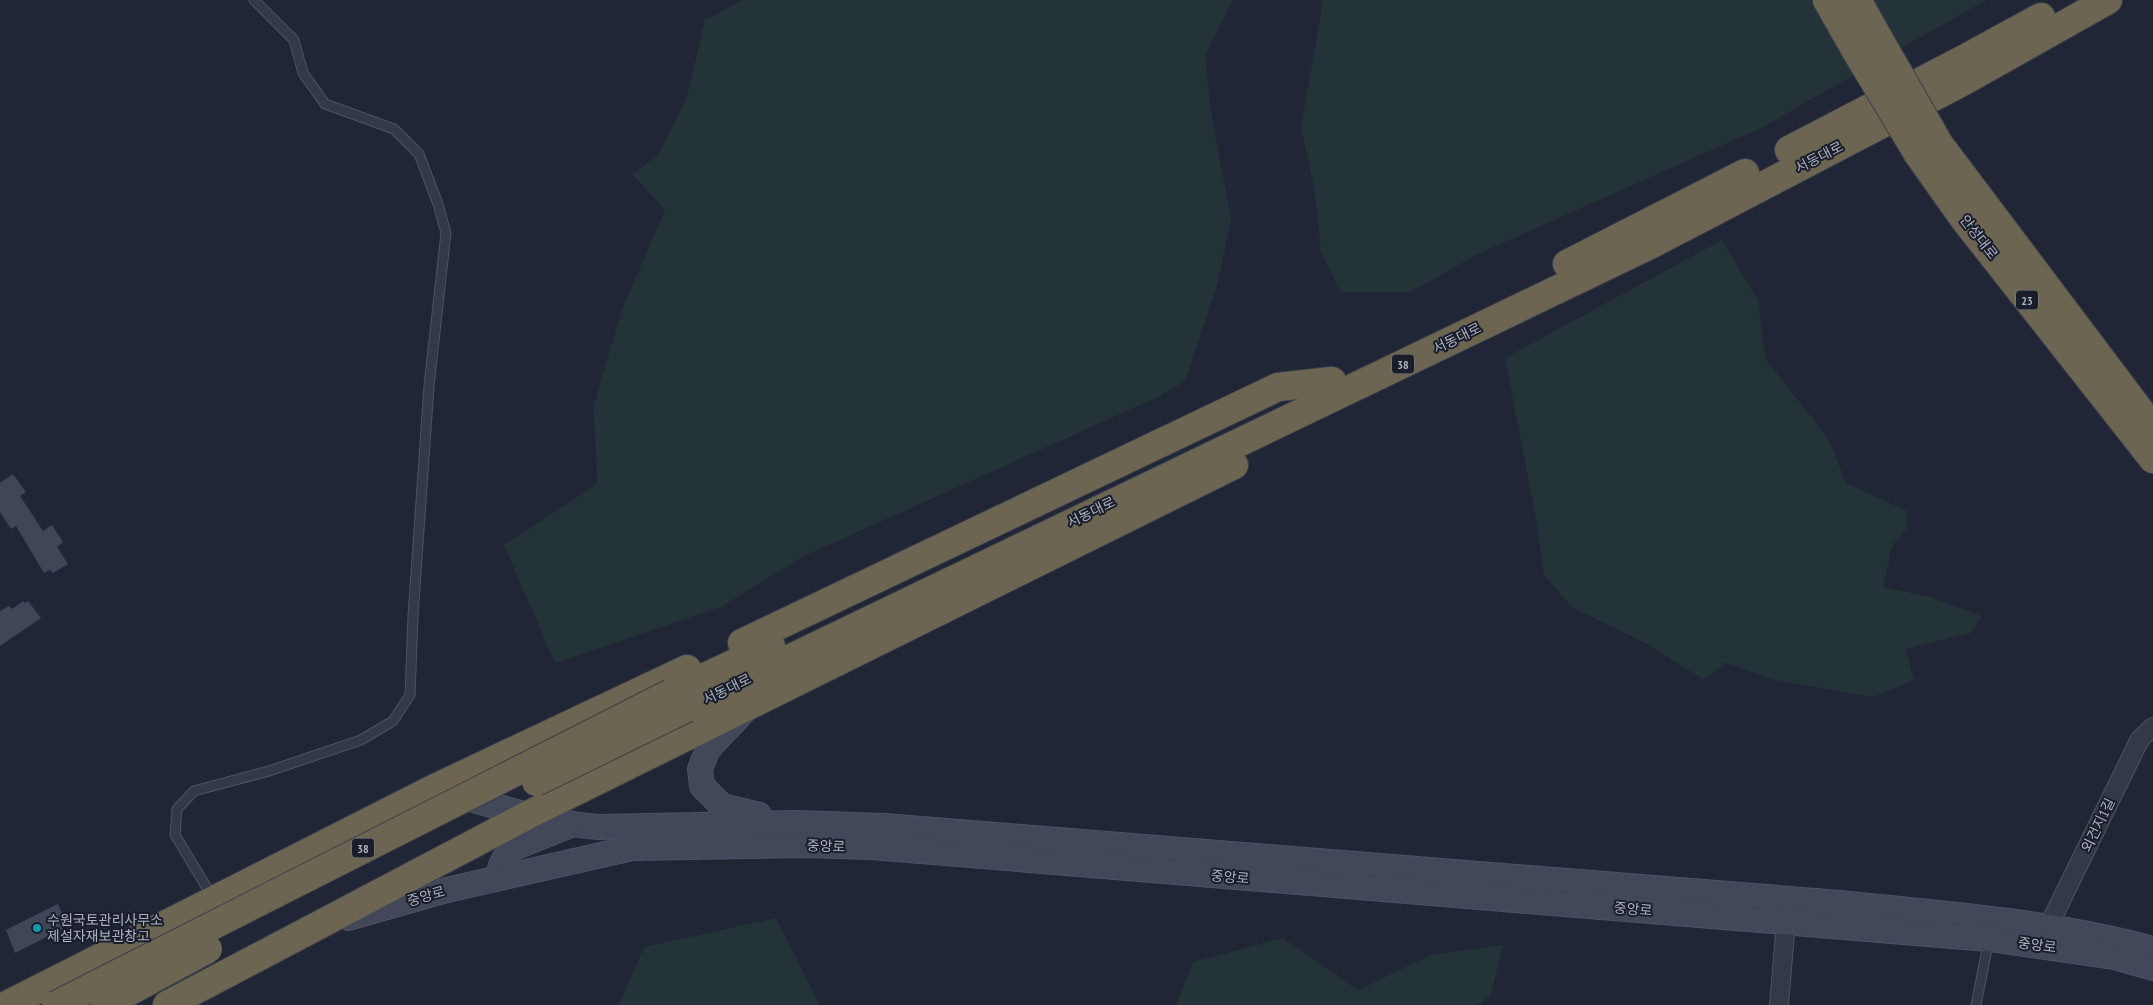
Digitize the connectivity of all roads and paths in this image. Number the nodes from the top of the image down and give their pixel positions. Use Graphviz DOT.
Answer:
graph roads {
  1 [pos="254,0"];
  2 [pos="1827,0"];
  3 [pos="1857,0"];
  4 [pos="2070,0"];
  5 [pos="2108,0"];
  6 [pos="1868,45"];
  7 [pos="1339,386"];
  8 [pos="2148,444"];
  9 [pos="679,700"];
  10 [pos="750,705"];
  11 [pos="589,715"];
  12 [pos="2153,727"];
  13 [pos="618,770"];
  14 [pos="435,788"];
  15 [pos="526,816"];
  16 [pos="856,824"];
  17 [pos="571,825"];
  18 [pos="498,877"];
  19 [pos="214,900"];
  20 [pos="1786,921"];
  21 [pos="312,928"];
  22 [pos="2048,928"];
  23 [pos="1989,939"];
  24 [pos="2153,949"];
  25 [pos="2153,968"];
  26 [pos="6,1005"];
  27 [pos="56,1005"];
  28 [pos="104,1005"];
  29 [pos="167,1005"];
  30 [pos="1779,1005"];
  31 [pos="1976,1005"];
  1 -- 19 [label="lane"];
  2 -- 6 [label="highway, 안성대로 / 23"];
  3 -- 6 [label="highway, 안성대로 / 23"];
  4 -- 7 [label="highway, 서동대로 / 38"];
  5 -- 7 [label="highway, 서동대로 / 38"];
  6 -- 8 [label="highway, 안성대로 / 23, bridge"];
  7 -- 9 [label="highway, 서동대로 / 38"];
  7 -- 10 [label="highway"];
  7 -- 11 [label="highway"];
  9 -- 27 [label="highway, 38, bridge"];
  9 -- 28 [label="highway, 38, bridge"];
  10 -- 13 [label="highway"];
  10 -- 16 [label="main road"];
  11 -- 13 [label="highway"];
  11 -- 14 [label="highway"];
  12 -- 22 [label="street, 외건지1길"];
  13 -- 15 [label="highway"];
  14 -- 15 [label="main road, 중앙로"];
  14 -- 19 [label="highway"];
  15 -- 17 [label="main road, 중앙로"];
  15 -- 21 [label="highway"];
  16 -- 17 [label="main road, 중앙로"];
  16 -- 22 [label="main road, 중앙로"];
  17 -- 18 [label="main road"];
  18 -- 20 [label="main road, 중앙로"];
  18 -- 21 [label="main road, 중앙로"];
  19 -- 26 [label="highway"];
  20 -- 23 [label="main road, 중앙로"];
  20 -- 30 [label="street"];
  21 -- 29 [label="highway"];
  22 -- 24 [label="main road, 중앙로"];
  23 -- 25 [label="main road, 중앙로"];
  23 -- 31 [label="lane"];
}
